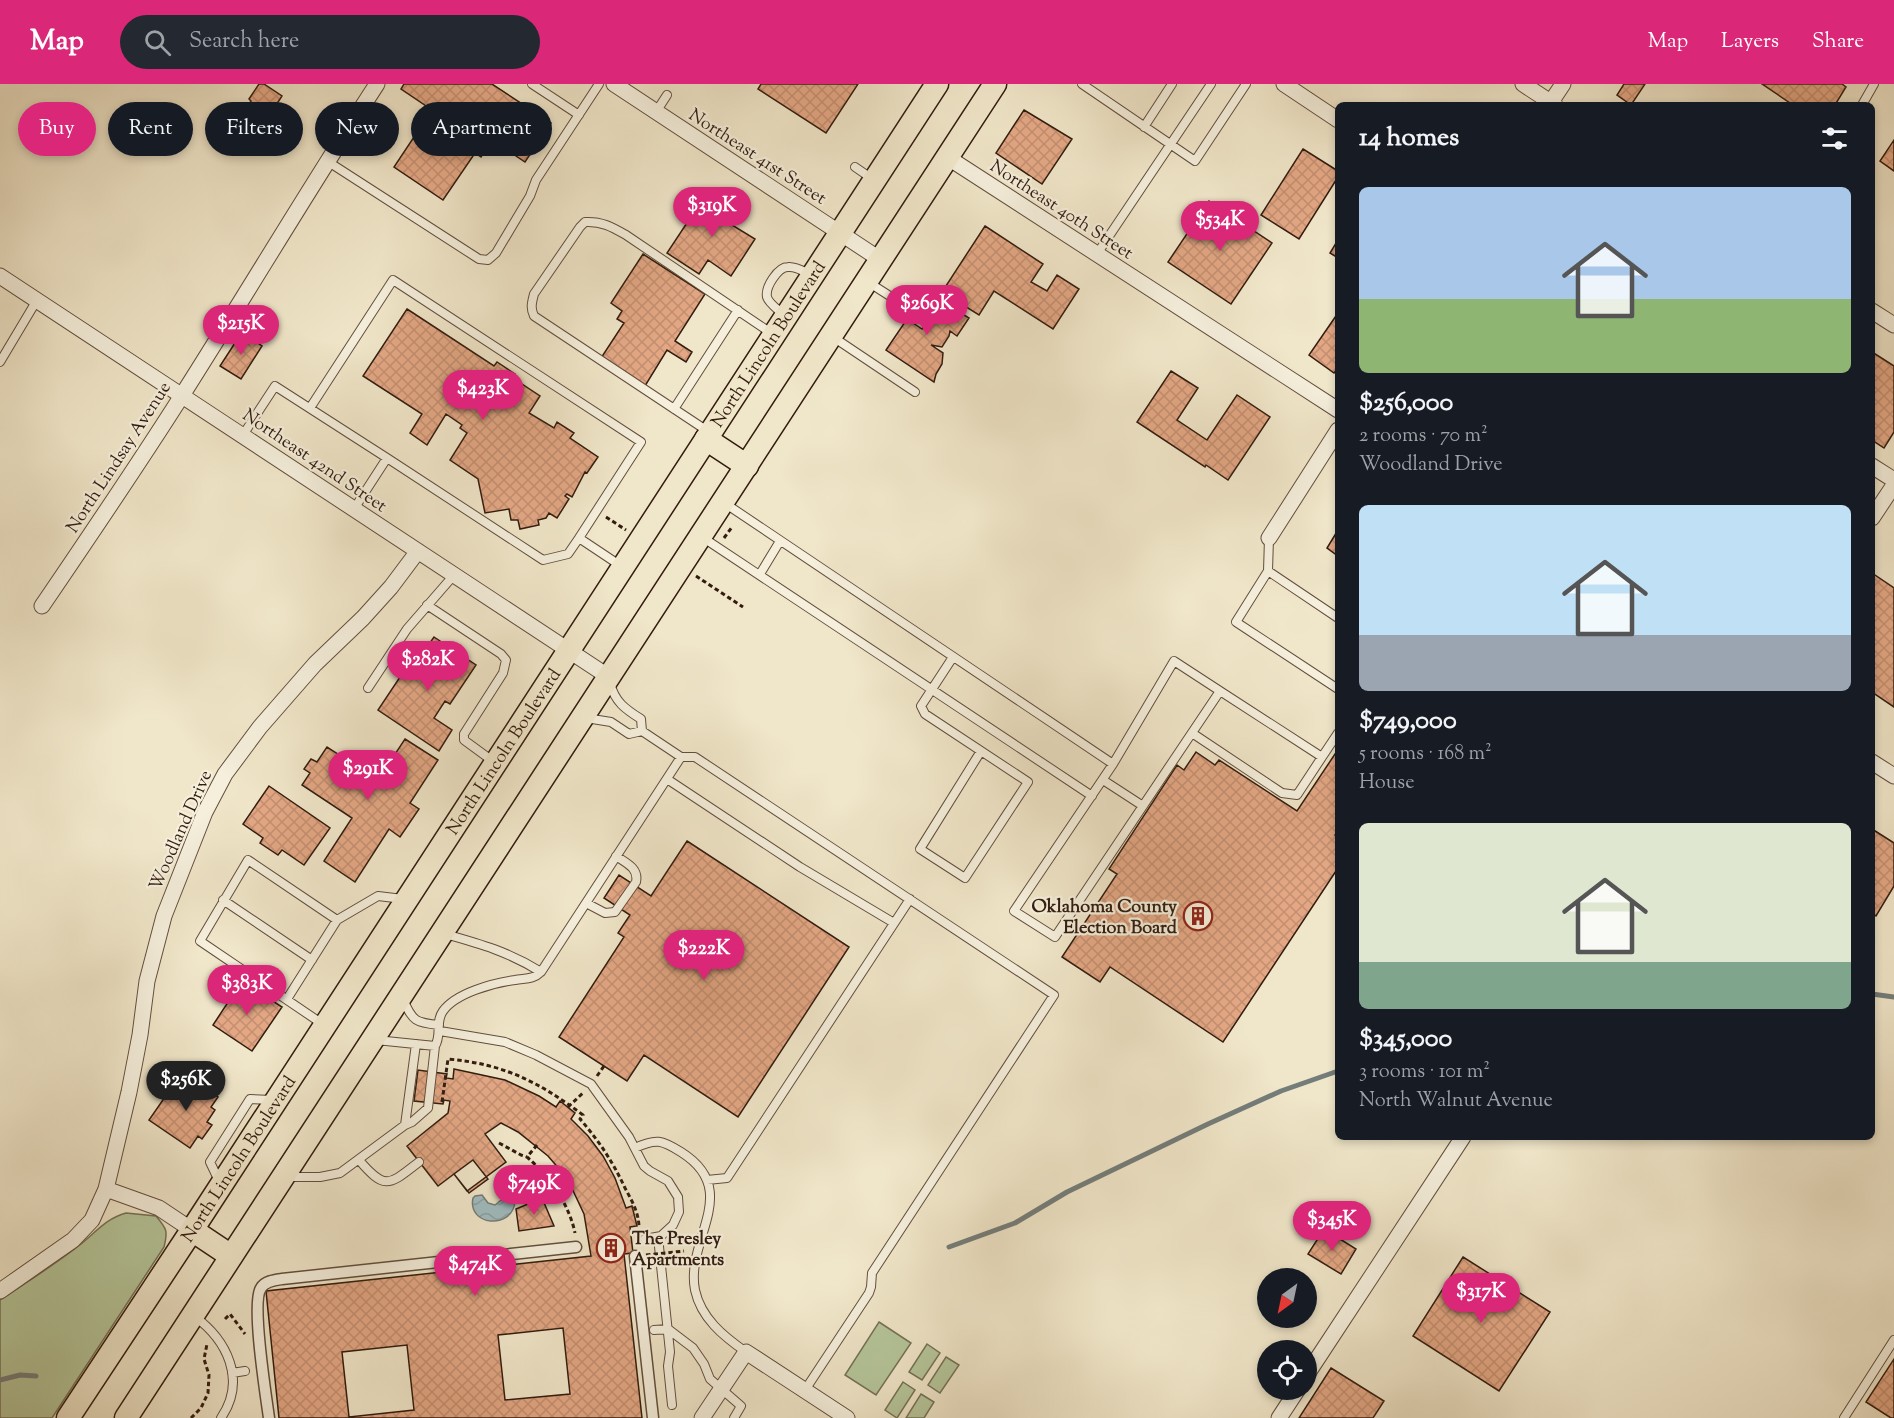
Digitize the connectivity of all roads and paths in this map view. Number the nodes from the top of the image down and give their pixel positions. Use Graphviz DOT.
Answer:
graph roads {
  1 [pos="377,84"];
  2 [pos="532,84"];
  3 [pos="599,84"];
  4 [pos="614,84"];
  5 [pos="937,84"];
  6 [pos="995,84"];
  7 [pos="1082,84"];
  8 [pos="1172,84"];
  9 [pos="1211,84"];
  10 [pos="1246,84"];
  11 [pos="1284,84"];
  12 [pos="1523,84"];
  13 [pos="1563,84"];
  14 [pos="1874,84"];
  15 [pos="667,95"];
  16 [pos="1548,102"];
  17 [pos="1552,102"];
  18 [pos="1864,102"];
  19 [pos="656,112"];
  20 [pos="579,115"];
  21 [pos="1335,118"];
  22 [pos="1144,127"];
  23 [pos="1171,144"];
  24 [pos="947,158"];
  25 [pos="327,161"];
  26 [pos="855,167"];
  27 [pos="875,180"];
  28 [pos="840,233"];
  29 [pos="1097,254"];
  30 [pos="881,260"];
  31 [pos="813,275"];
  32 [pos="0,276"];
  33 [pos="867,281"];
  34 [pos="37,300"];
  35 [pos="910,309"];
  36 [pos="738,310"];
  37 [pos="1875,315"];
  38 [pos="1894,325"];
  39 [pos="780,326"];
  40 [pos="831,336"];
  41 [pos="0,362"];
  42 [pos="915,392"];
  43 [pos="182,395"];
  44 [pos="310,408"];
  45 [pos="1335,408"];
  46 [pos="674,409"];
  47 [pos="243,435"];
  48 [pos="1335,435"];
  49 [pos="708,436"];
  50 [pos="387,458"];
  51 [pos="747,466"];
  52 [pos="1875,468"];
  53 [pos="1894,480"];
  54 [pos="1894,485"];
  55 [pos="723,503"];
  56 [pos="354,509"];
  57 [pos="1875,514"];
  58 [pos="616,524"];
  59 [pos="732,527"];
  60 [pos="630,533"];
  61 [pos="579,538"];
  62 [pos="1269,538"];
  63 [pos="712,539"];
  64 [pos="780,541"];
  65 [pos="418,551"];
  66 [pos="623,566"];
  67 [pos="1268,570"];
  68 [pos="760,574"];
  69 [pos="454,575"];
  70 [pos="695,575"];
  71 [pos="427,605"];
  72 [pos="42,606"];
  73 [pos="743,607"];
  74 [pos="1335,616"];
  75 [pos="569,651"];
  76 [pos="953,657"];
  77 [pos="609,677"];
  78 [pos="1335,687"];
  79 [pos="368,688"];
  80 [pos="932,688"];
  81 [pos="1220,691"];
  82 [pos="582,718"];
  83 [pos="642,731"];
  84 [pos="1192,733"];
  85 [pos="1335,738"];
  86 [pos="981,751"];
  87 [pos="681,757"];
  88 [pos="1322,757"];
  89 [pos="495,763"];
  90 [pos="1113,764"];
  91 [pos="1875,764"];
  92 [pos="1894,776"];
  93 [pos="667,779"];
  94 [pos="1103,780"];
  95 [pos="1092,796"];
  96 [pos="1143,806"];
  97 [pos="616,856"];
  98 [pos="910,899"];
  99 [pos="223,900"];
  100 [pos="407,900"];
  101 [pos="586,903"];
  102 [pos="337,920"];
  103 [pos="894,923"];
  104 [pos="441,933"];
  105 [pos="312,960"];
  106 [pos="541,972"];
  107 [pos="401,995"];
  108 [pos="286,999"];
  109 [pos="325,1025"];
  110 [pos="439,1028"];
  111 [pos="372,1040"];
  112 [pos="416,1044"];
  113 [pos="435,1046"];
  114 [pos="448,1059"];
  115 [pos="604,1066"];
  116 [pos="596,1078"];
  117 [pos="586,1091"];
  118 [pos="569,1106"];
  119 [pos="405,1125"];
  120 [pos="1461,1140"];
  121 [pos="500,1143"];
  122 [pos="537,1145"];
  123 [pos="635,1148"];
  124 [pos="527,1157"];
  125 [pos="359,1160"];
  126 [pos="419,1162"];
  127 [pos="282,1177"];
  128 [pos="707,1180"];
  129 [pos="106,1189"];
  130 [pos="192,1230"];
  131 [pos="658,1237"];
  132 [pos="641,1238"];
  133 [pos="576,1247"];
  134 [pos="684,1251"];
  135 [pos="231,1256"];
  136 [pos="640,1256"];
  137 [pos="0,1291"];
  138 [pos="193,1314"];
  139 [pos="225,1319"];
  140 [pos="668,1329"];
  141 [pos="654,1330"];
  142 [pos="214,1333"];
  143 [pos="1894,1340"];
  144 [pos="248,1341"];
  145 [pos="746,1352"];
  146 [pos="1317,1359"];
  147 [pos="245,1371"];
  148 [pos="232,1373"];
  149 [pos="721,1390"];
  150 [pos="805,1390"];
  151 [pos="1291,1400"];
  152 [pos="672,1405"];
  153 [pos="68,1418"];
  154 [pos="126,1418"];
  155 [pos="191,1418"];
  156 [pos="221,1418"];
  157 [pos="269,1418"];
  158 [pos="653,1418"];
  159 [pos="702,1418"];
  160 [pos="734,1418"];
  161 [pos="847,1418"];
  162 [pos="1279,1418"];
  163 [pos="1844,1418"];
  1 -- 25 [label="street, North Lindsay Avenue"];
  2 -- 20 [label="lane"];
  3 -- 20 [label="lane"];
  4 -- 19 [label="street, Northeast 41st Street"];
  5 -- 27 [label="main road, North Lincoln Boulevard"];
  6 -- 24 [label="main road"];
  7 -- 22 [label="lane"];
  8 -- 22 [label="lane"];
  9 -- 23 [label="lane"];
  10 -- 23 [label="lane"];
  11 -- 21 [label="street"];
  12 -- 16 [label="street"];
  13 -- 17 [label="street"];
  14 -- 18 [label="lane"];
  15 -- 19 [label="lane"];
  19 -- 28 [label="street, Northeast 41st Street"];
  20 -- 25 [label="lane"];
  22 -- 23 [label="lane"];
  23 -- 29 [label="lane"];
  24 -- 29 [label="street, Northeast 40th Street"];
  24 -- 30 [label="main road"];
  25 -- 43 [label="street, North Lindsay Avenue"];
  26 -- 27 [label="lane"];
  27 -- 28 [label="main road, North Lincoln Boulevard"];
  28 -- 30 [label="street, Northeast 41st Street"];
  28 -- 31 [label="main road, North Lincoln Boulevard"];
  29 -- 45 [label="street, Northeast 40th Street"];
  30 -- 33 [label="main road"];
  31 -- 39 [label="main road, North Lincoln Boulevard"];
  31 -- 39 [label="lane"];
  32 -- 34 [label="street, Northeast 42nd Street"];
  33 -- 35 [label="lane"];
  33 -- 40 [label="main road"];
  34 -- 41 [label="lane"];
  34 -- 43 [label="street, Northeast 42nd Street"];
  36 -- 39 [label="lane"];
  36 -- 46 [label="lane"];
  36 -- 46 [label="lane"];
  37 -- 38 [label="street"];
  39 -- 49 [label="main road, North Lincoln Boulevard"];
  40 -- 42 [label="lane"];
  40 -- 51 [label="main road"];
  43 -- 47 [label="street, Northeast 42nd Street"];
  43 -- 72 [label="street, North Lindsay Avenue"];
  44 -- 47 [label="lane"];
  44 -- 50 [label="lane"];
  44 -- 61 [label="lane"];
  46 -- 49 [label="lane"];
  47 -- 56 [label="street, Northeast 42nd Street"];
  48 -- 62 [label="street"];
  49 -- 51 [label="main road"];
  49 -- 66 [label="main road, North Lincoln Boulevard"];
  50 -- 56 [label="lane"];
  50 -- 61 [label="lane"];
  51 -- 55 [label="main road"];
  52 -- 53 [label="street"];
  54 -- 57 [label="street"];
  55 -- 63 [label="main road"];
  55 -- 64 [label="lane"];
  56 -- 65 [label="street, Northeast 42nd Street"];
  58 -- 60 [label="path"];
  59 -- 63 [label="path"];
  61 -- 66 [label="lane"];
  62 -- 67 [label="lane"];
  63 -- 68 [label="lane"];
  63 -- 77 [label="main road"];
  64 -- 68 [label="lane"];
  64 -- 76 [label="lane"];
  65 -- 69 [label="street, Northeast 42nd Street"];
  65 -- 129 [label="street, Woodland Drive"];
  66 -- 75 [label="main road, North Lincoln Boulevard"];
  67 -- 74 [label="lane"];
  67 -- 78 [label="lane"];
  68 -- 80 [label="lane"];
  69 -- 71 [label="lane"];
  69 -- 75 [label="street, Northeast 42nd Street"];
  70 -- 73 [label="path"];
  71 -- 79 [label="lane"];
  71 -- 89 [label="lane"];
  75 -- 77 [label="street, Northeast 42nd Street"];
  75 -- 89 [label="main road, North Lincoln Boulevard"];
  76 -- 80 [label="lane"];
  76 -- 90 [label="lane"];
  77 -- 82 [label="main road"];
  77 -- 83 [label="lane"];
  80 -- 86 [label="lane"];
  80 -- 95 [label="lane"];
  81 -- 84 [label="lane"];
  81 -- 88 [label="lane"];
  81 -- 90 [label="lane"];
  82 -- 83 [label="lane"];
  82 -- 104 [label="main road"];
  83 -- 87 [label="lane"];
  84 -- 88 [label="lane"];
  84 -- 96 [label="lane"];
  85 -- 88 [label="lane"];
  86 -- 86 [label="lane"];
  87 -- 93 [label="lane"];
  87 -- 98 [label="lane"];
  89 -- 100 [label="main road, North Lincoln Boulevard"];
  90 -- 94 [label="lane"];
  91 -- 92 [label="street"];
  93 -- 97 [label="lane"];
  93 -- 103 [label="lane"];
  94 -- 95 [label="lane"];
  94 -- 96 [label="lane"];
  95 -- 96 [label="lane"];
  97 -- 101 [label="lane"];
  97 -- 101 [label="lane"];
  98 -- 103 [label="lane"];
  98 -- 150 [label="lane"];
  99 -- 102 [label="lane"];
  99 -- 105 [label="lane"];
  99 -- 108 [label="lane"];
  100 -- 102 [label="lane"];
  100 -- 109 [label="main road, North Lincoln Boulevard"];
  101 -- 106 [label="lane"];
  102 -- 105 [label="lane"];
  103 -- 128 [label="lane"];
  104 -- 106 [label="lane"];
  104 -- 107 [label="main road"];
  105 -- 108 [label="lane"];
  106 -- 110 [label="lane"];
  107 -- 110 [label="lane"];
  107 -- 111 [label="main road"];
  108 -- 109 [label="lane"];
  109 -- 130 [label="main road, North Lincoln Boulevard"];
  110 -- 113 [label="lane"];
  110 -- 123 [label="lane"];
  111 -- 112 [label="lane"];
  111 -- 127 [label="main road"];
  112 -- 113 [label="lane"];
  112 -- 119 [label="lane"];
  113 -- 119 [label="lane"];
  114 -- 118 [label="path"];
  115 -- 116 [label="path"];
  117 -- 118 [label="path"];
  118 -- 132 [label="path"];
  119 -- 125 [label="lane"];
  120 -- 146 [label="street"];
  121 -- 124 [label="path"];
  122 -- 124 [label="path"];
  123 -- 128 [label="lane"];
  123 -- 131 [label="lane"];
  124 -- 133 [label="path"];
  125 -- 126 [label="lane"];
  125 -- 127 [label="lane"];
  127 -- 135 [label="main road"];
  128 -- 145 [label="lane"];
  129 -- 130 [label="street"];
  129 -- 137 [label="street, Woodland Drive"];
  130 -- 135 [label="main road"];
  130 -- 153 [label="main road, North Lincoln Boulevard"];
  131 -- 132 [label="lane"];
  131 -- 140 [label="lane"];
  133 -- 157 [label="street"];
  134 -- 136 [label="path, bridge"];
  135 -- 138 [label="main road"];
  136 -- 158 [label="street"];
  138 -- 142 [label="lane"];
  138 -- 154 [label="main road"];
  139 -- 144 [label="path"];
  140 -- 141 [label="lane"];
  140 -- 149 [label="lane"];
  140 -- 152 [label="lane"];
  142 -- 148 [label="lane"];
  142 -- 155 [label="path"];
  143 -- 163 [label="lane"];
  145 -- 149 [label="street"];
  145 -- 150 [label="street"];
  147 -- 148 [label="lane"];
  148 -- 156 [label="lane"];
  149 -- 159 [label="street"];
  149 -- 160 [label="lane"];
  150 -- 161 [label="street"];
  151 -- 162 [label="street"];
}
